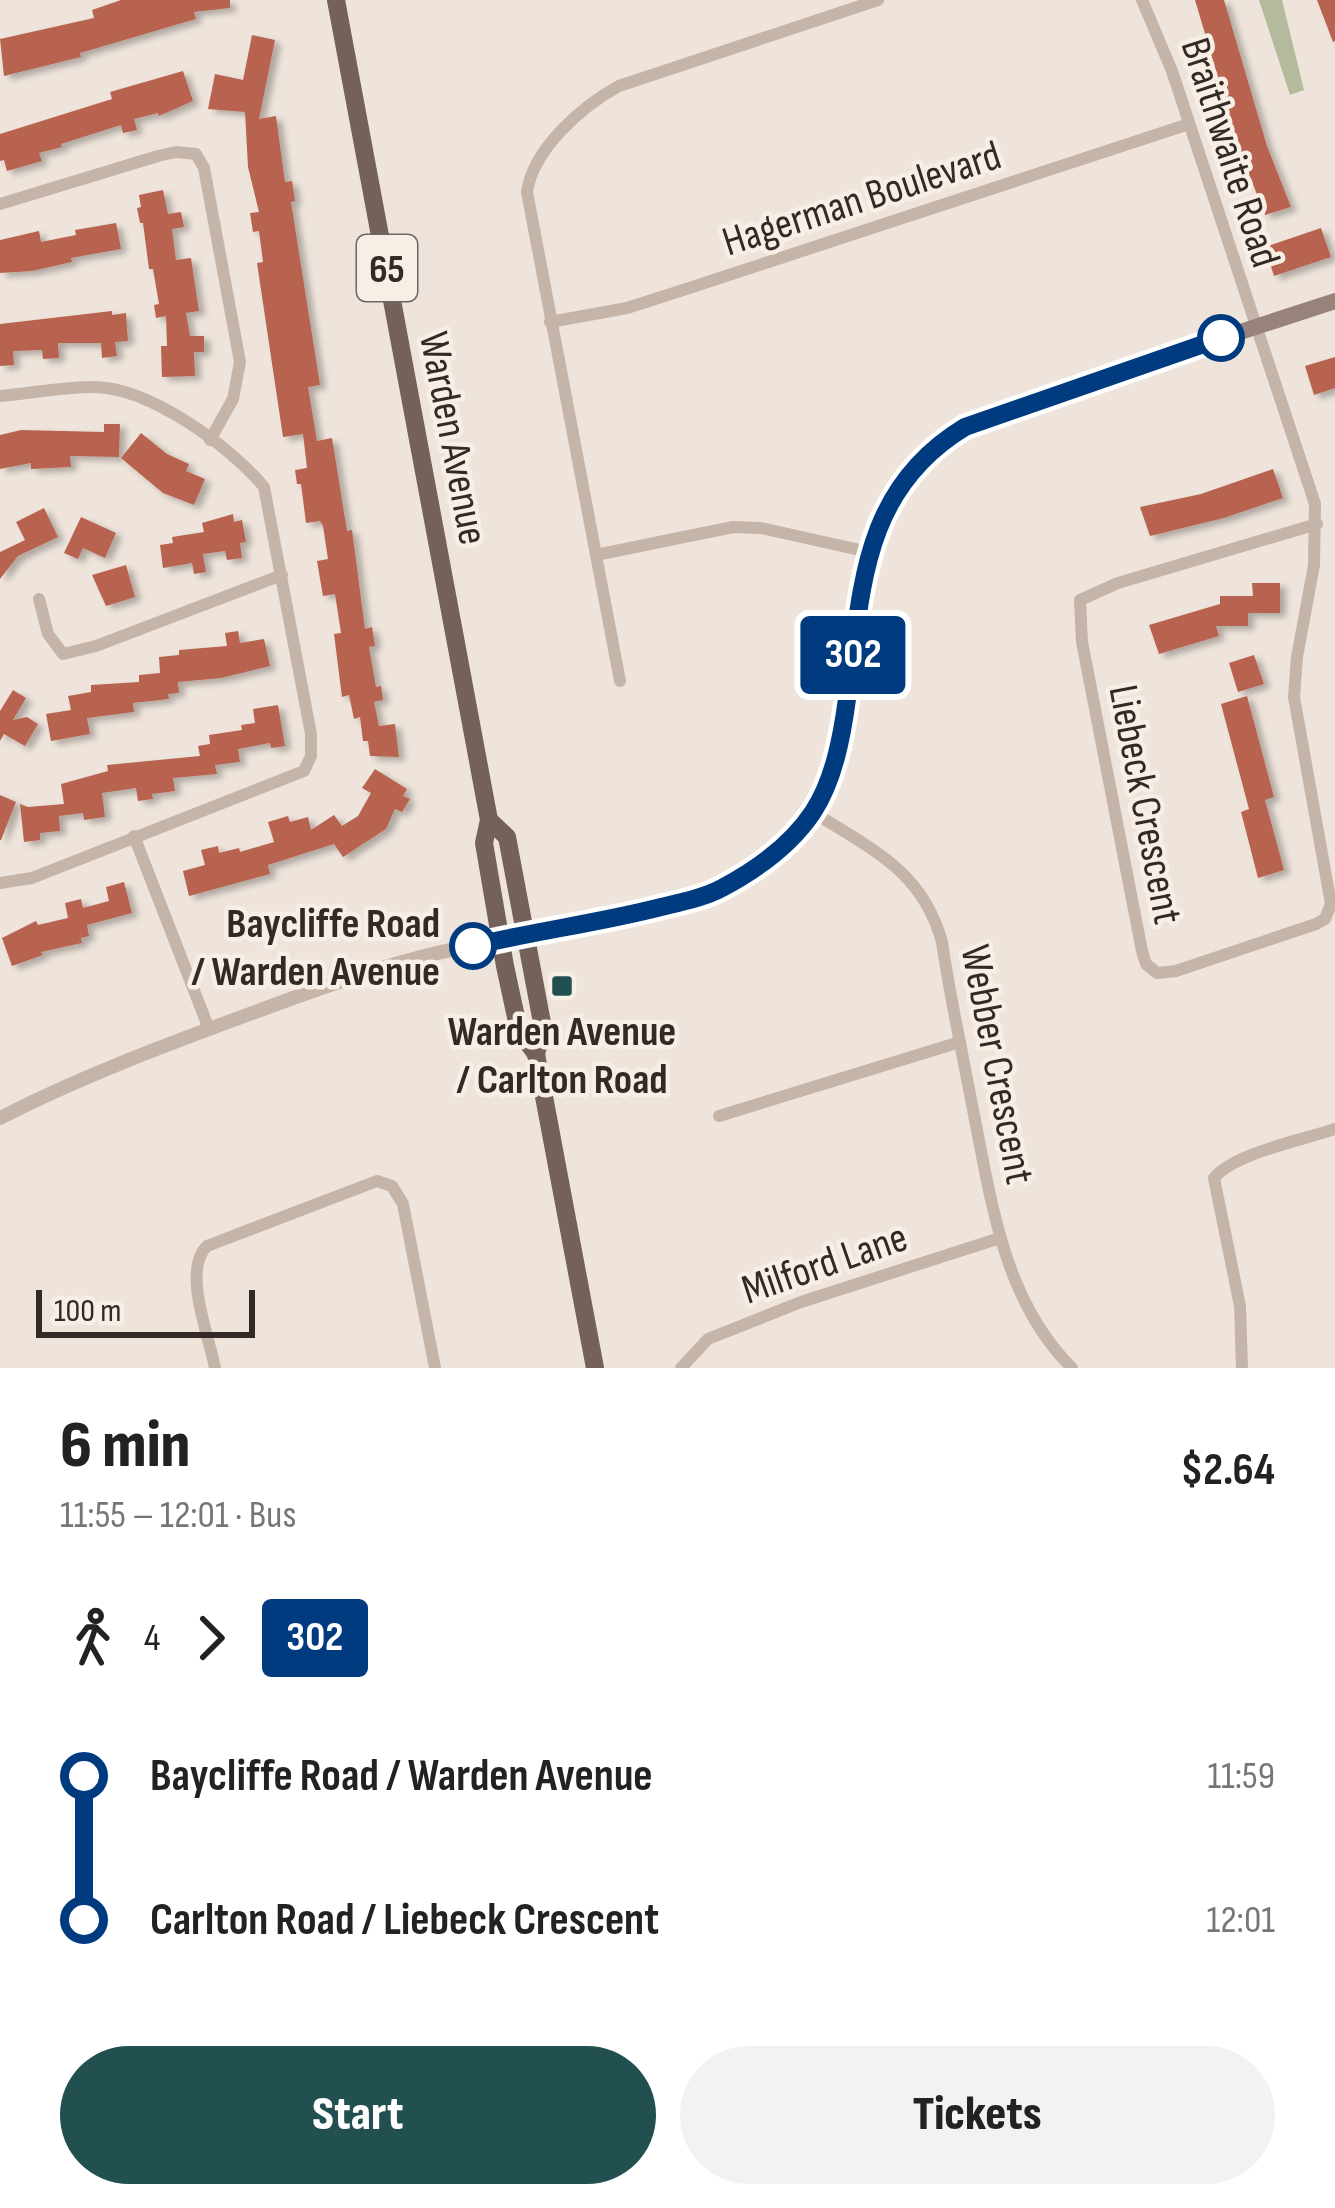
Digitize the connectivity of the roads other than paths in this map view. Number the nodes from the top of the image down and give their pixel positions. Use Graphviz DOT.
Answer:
graph roads {
  1 [pos="336,0"];
  2 [pos="878,0"];
  3 [pos="1142,0"];
  4 [pos="1189,124"];
  5 [pos="0,204"];
  6 [pos="1335,301"];
  7 [pos="550,322"];
  8 [pos="1255,327"];
  9 [pos="0,397"];
  10 [pos="210,440"];
  11 [pos="1317,524"];
  12 [pos="868,552"];
  13 [pos="596,555"];
  14 [pos="282,575"];
  15 [pos="40,599"];
  16 [pos="620,681"];
  17 [pos="813,812"];
  18 [pos="490,820"];
  19 [pos="134,836"];
  20 [pos="0,883"];
  21 [pos="526,936"];
  22 [pos="502,941"];
  23 [pos="209,1029"];
  24 [pos="960,1042"];
  25 [pos="536,1054"];
  26 [pos="719,1116"];
  27 [pos="0,1118"];
  28 [pos="1335,1129"];
  29 [pos="1000,1238"];
  30 [pos="215,1368"];
  31 [pos="434,1368"];
  32 [pos="595,1368"];
  33 [pos="681,1368"];
  34 [pos="1072,1368"];
  35 [pos="1242,1368"];
  1 -- 18 [label="main road, Warden Avenue / 65"];
  2 -- 7 [label="street"];
  3 -- 4 [label="street, Braithwaite Road"];
  4 -- 7 [label="street, Hagerman Boulevard"];
  4 -- 8 [label="street, Braithwaite Road"];
  5 -- 10 [label="street"];
  6 -- 8 [label="main road"];
  7 -- 13 [label="street"];
  8 -- 11 [label="street, Liebeck Crescent"];
  8 -- 12 [label="main road"];
  9 -- 10 [label="street"];
  10 -- 14 [label="street"];
  11 -- 11 [label="street, Liebeck Crescent"];
  12 -- 13 [label="street"];
  12 -- 17 [label="main road"];
  13 -- 16 [label="street"];
  14 -- 15 [label="street"];
  14 -- 19 [label="street"];
  17 -- 21 [label="main road"];
  17 -- 24 [label="street, Webber Crescent"];
  18 -- 21 [label="main road, Warden Avenue / 65"];
  18 -- 22 [label="main road, Warden Avenue / 65"];
  19 -- 20 [label="street"];
  19 -- 23 [label="street"];
  21 -- 22 [label="main road"];
  21 -- 25 [label="main road, Warden Avenue / 65"];
  22 -- 23 [label="street"];
  22 -- 25 [label="main road, Warden Avenue / 65"];
  23 -- 27 [label="street"];
  24 -- 26 [label="street"];
  24 -- 29 [label="street, Webber Crescent"];
  25 -- 32 [label="main road, Warden Avenue / 65"];
  28 -- 35 [label="street"];
  29 -- 33 [label="street, Milford Lane"];
  29 -- 34 [label="street, Webber Crescent"];
  30 -- 31 [label="street"];
}
